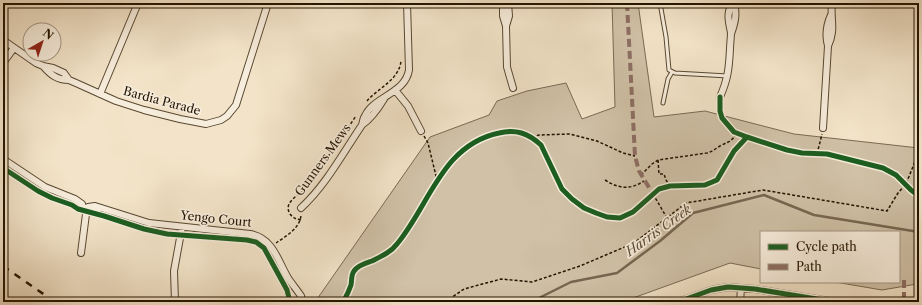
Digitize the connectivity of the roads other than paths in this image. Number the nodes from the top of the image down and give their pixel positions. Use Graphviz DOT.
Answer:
graph roads {
  1 [pos="138,3"];
  2 [pos="268,3"];
  3 [pos="407,3"];
  4 [pos="503,3"];
  5 [pos="508,3"];
  6 [pos="660,3"];
  7 [pos="733,3"];
  8 [pos="832,3"];
  9 [pos="506,26"];
  10 [pos="3,40"];
  11 [pos="14,48"];
  12 [pos="3,63"];
  13 [pos="672,72"];
  14 [pos="728,76"];
  15 [pos="513,88"];
  16 [pos="395,90"];
  17 [pos="100,94"];
  18 [pos="720,97"];
  19 [pos="663,103"];
  20 [pos="822,128"];
  21 [pos="421,131"];
  22 [pos="3,159"];
  23 [pos="301,208"];
  24 [pos="85,210"];
  25 [pos="182,226"];
  26 [pos="81,252"];
  27 [pos="741,288"];
  28 [pos="301,296"];
  29 [pos="175,302"];
  30 [pos="678,302"];
  31 [pos="740,302"];
  32 [pos="835,302"];
  1 -- 17 [label="street"];
  2 -- 17 [label="street, Bardia Parade"];
  3 -- 16 [label="street, Gunners Mews"];
  4 -- 9 [label="street"];
  5 -- 9 [label="street"];
  6 -- 13 [label="lane"];
  7 -- 14 [label="street"];
  8 -- 20 [label="street"];
  9 -- 15 [label="street"];
  10 -- 11 [label="street, Bardia Parade"];
  11 -- 12 [label="street"];
  11 -- 17 [label="street, Bardia Parade"];
  13 -- 14 [label="lane"];
  13 -- 19 [label="lane"];
  14 -- 18 [label="street"];
  16 -- 21 [label="street"];
  16 -- 23 [label="street, Gunners Mews"];
  22 -- 24 [label="street"];
  24 -- 25 [label="street, Yengo Court"];
  24 -- 26 [label="street"];
  25 -- 28 [label="street, Yengo Court"];
  25 -- 29 [label="street"];
  27 -- 30 [label="street"];
  27 -- 31 [label="street"];
  27 -- 32 [label="street"];
}
